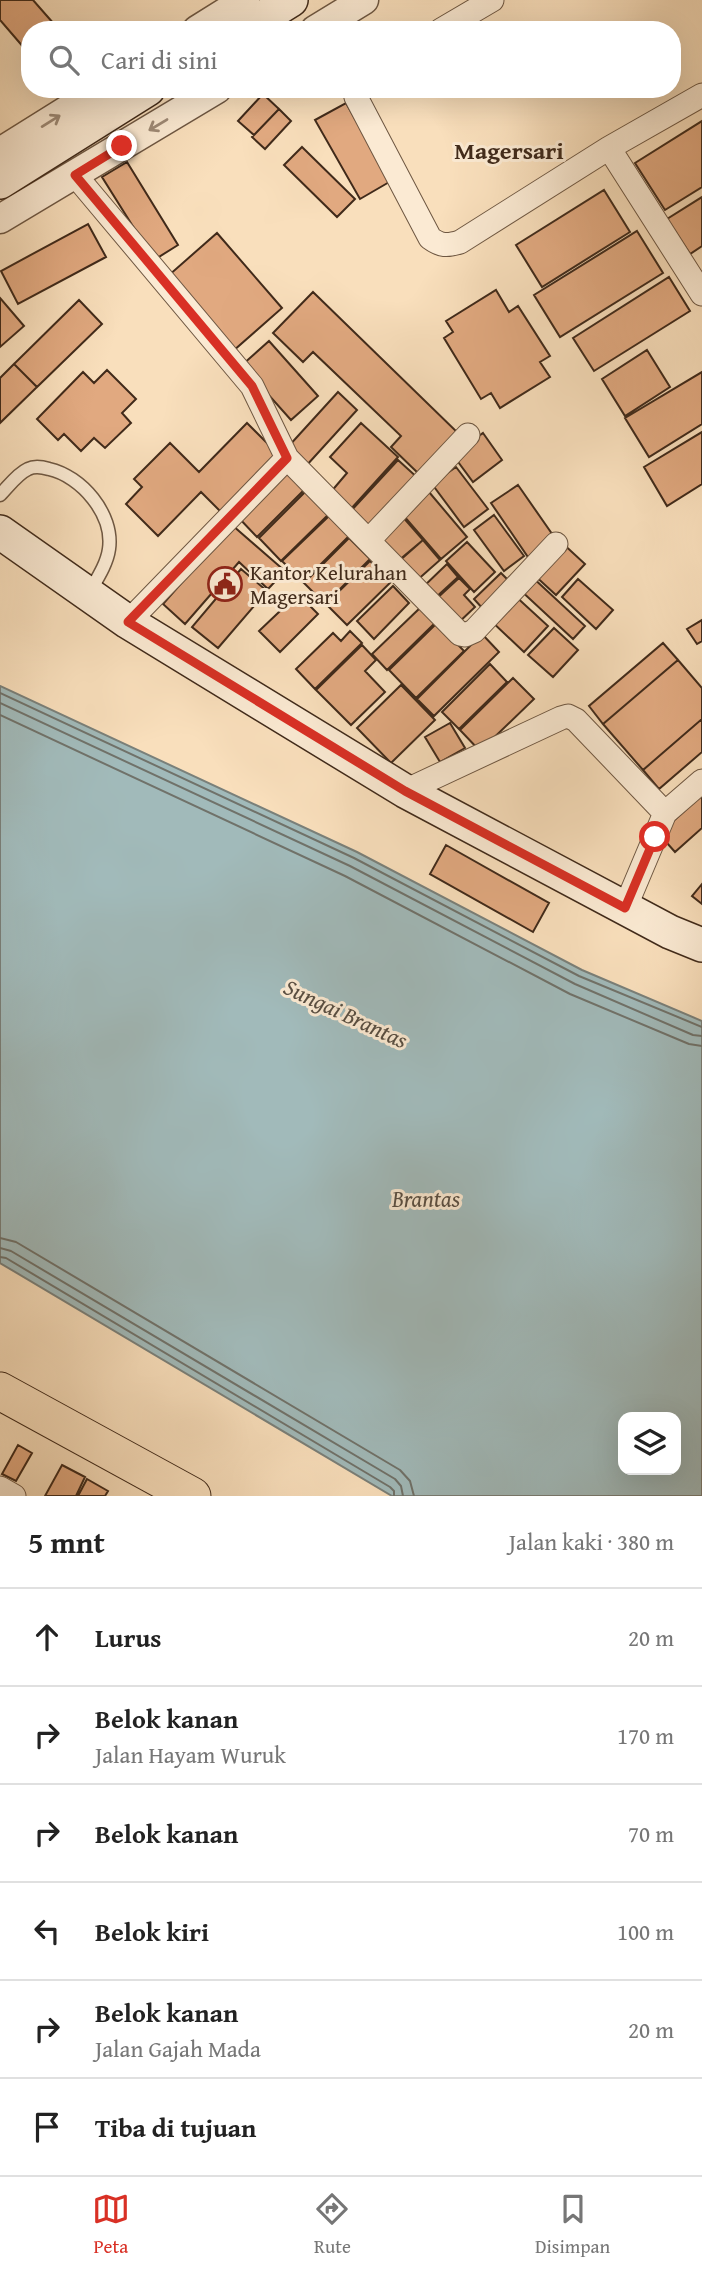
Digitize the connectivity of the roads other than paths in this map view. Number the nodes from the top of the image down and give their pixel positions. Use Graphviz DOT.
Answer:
graph roads {
  1 [pos="244,0"];
  2 [pos="364,0"];
  3 [pos="492,0"];
  4 [pos="286,3"];
  5 [pos="211,21"];
  6 [pos="257,21"];
  7 [pos="330,21"];
  8 [pos="456,21"];
  9 [pos="702,95"];
  10 [pos="87,98"];
  11 [pos="134,98"];
  12 [pos="202,98"];
  13 [pos="357,98"];
  14 [pos="609,148"];
  15 [pos="0,152"];
  16 [pos="75,175"];
  17 [pos="0,182"];
  18 [pos="0,219"];
  19 [pos="702,294"];
  20 [pos="468,435"];
  21 [pos="287,458"];
  22 [pos="0,495"];
  23 [pos="0,532"];
  24 [pos="369,540"];
  25 [pos="556,544"];
  26 [pos="89,593"];
  27 [pos="128,622"];
  28 [pos="702,780"];
  29 [pos="405,791"];
  30 [pos="665,813"];
  31 [pos="625,908"];
  32 [pos="702,946"];
  33 [pos="0,1391"];
  34 [pos="0,1488"];
  35 [pos="14,1496"];
  36 [pos="192,1496"];
  1 -- 5 [label="street"];
  2 -- 7 [label="street"];
  3 -- 8 [label="street"];
  4 -- 6 [label="main road"];
  9 -- 14 [label="street"];
  15 -- 10 [label="street, one-way"];
  11 -- 17 [label="main road"];
  12 -- 16 [label="street, one-way"];
  13 -- 14 [label="street"];
  14 -- 19 [label="street"];
  16 -- 18 [label="street"];
  16 -- 21 [label="street"];
  20 -- 24 [label="street"];
  21 -- 24 [label="street"];
  21 -- 27 [label="street"];
  22 -- 26 [label="lane"];
  23 -- 26 [label="main road"];
  24 -- 25 [label="street"];
  26 -- 27 [label="main road"];
  27 -- 29 [label="main road"];
  28 -- 30 [label="street"];
  29 -- 30 [label="street"];
  29 -- 31 [label="main road"];
  30 -- 31 [label="street"];
  31 -- 32 [label="main road"];
  33 -- 36 [label="main road"];
  34 -- 35 [label="street"];
}
